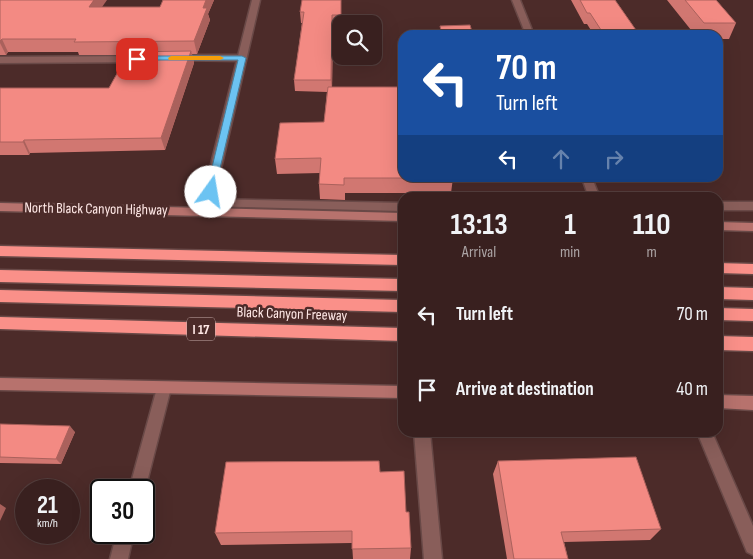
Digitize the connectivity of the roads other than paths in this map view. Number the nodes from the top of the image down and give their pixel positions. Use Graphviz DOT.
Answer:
graph roads {
  1 [pos="256,0"];
  2 [pos="516,0"];
  3 [pos="528,30"];
  4 [pos="150,58"];
  5 [pos="168,58"];
  6 [pos="242,58"];
  7 [pos="0,60"];
  8 [pos="723,206"];
  9 [pos="753,206"];
  10 [pos="0,207"];
  11 [pos="207,207"];
  12 [pos="398,207"];
  13 [pos="398,217"];
  14 [pos="723,226"];
  15 [pos="753,227"];
  16 [pos="0,251"];
  17 [pos="398,260"];
  18 [pos="723,268"];
  19 [pos="753,269"];
  20 [pos="0,276"];
  21 [pos="398,285"];
  22 [pos="723,293"];
  23 [pos="753,294"];
  24 [pos="0,296"];
  25 [pos="398,306"];
  26 [pos="723,314"];
  27 [pos="753,315"];
  28 [pos="0,323"];
  29 [pos="398,334"];
  30 [pos="723,343"];
  31 [pos="753,344"];
  32 [pos="0,384"];
  33 [pos="164,388"];
  34 [pos="398,392"];
  35 [pos="723,402"];
  36 [pos="753,403"];
  37 [pos="422,437"];
  38 [pos="706,437"];
  39 [pos="140,479"];
  40 [pos="123,544"];
  41 [pos="753,546"];
  42 [pos="120,559"];
  43 [pos="433,559"];
  1 -- 6 [label="street"];
  2 -- 3 [label="street"];
  4 -- 7 [label="street"];
  5 -- 6 [label="street"];
  6 -- 11 [label="street"];
  8 -- 9 [label="street"];
  10 -- 11 [label="main road, North Black Canyon Highway"];
  11 -- 12 [label="street"];
  11 -- 13 [label="main road, North Black Canyon Highway"];
  14 -- 15 [label="main road"];
  16 -- 17 [label="highway"];
  18 -- 19 [label="highway"];
  20 -- 21 [label="highway"];
  22 -- 23 [label="highway"];
  24 -- 25 [label="highway"];
  26 -- 27 [label="highway"];
  28 -- 29 [label="highway, Black Canyon Freeway / I 17"];
  30 -- 31 [label="highway"];
  32 -- 33 [label="main road"];
  33 -- 34 [label="main road"];
  33 -- 39 [label="street"];
  35 -- 36 [label="main road"];
  37 -- 43 [label="street"];
  38 -- 41 [label="street"];
  40 -- 42 [label="street"];
}
